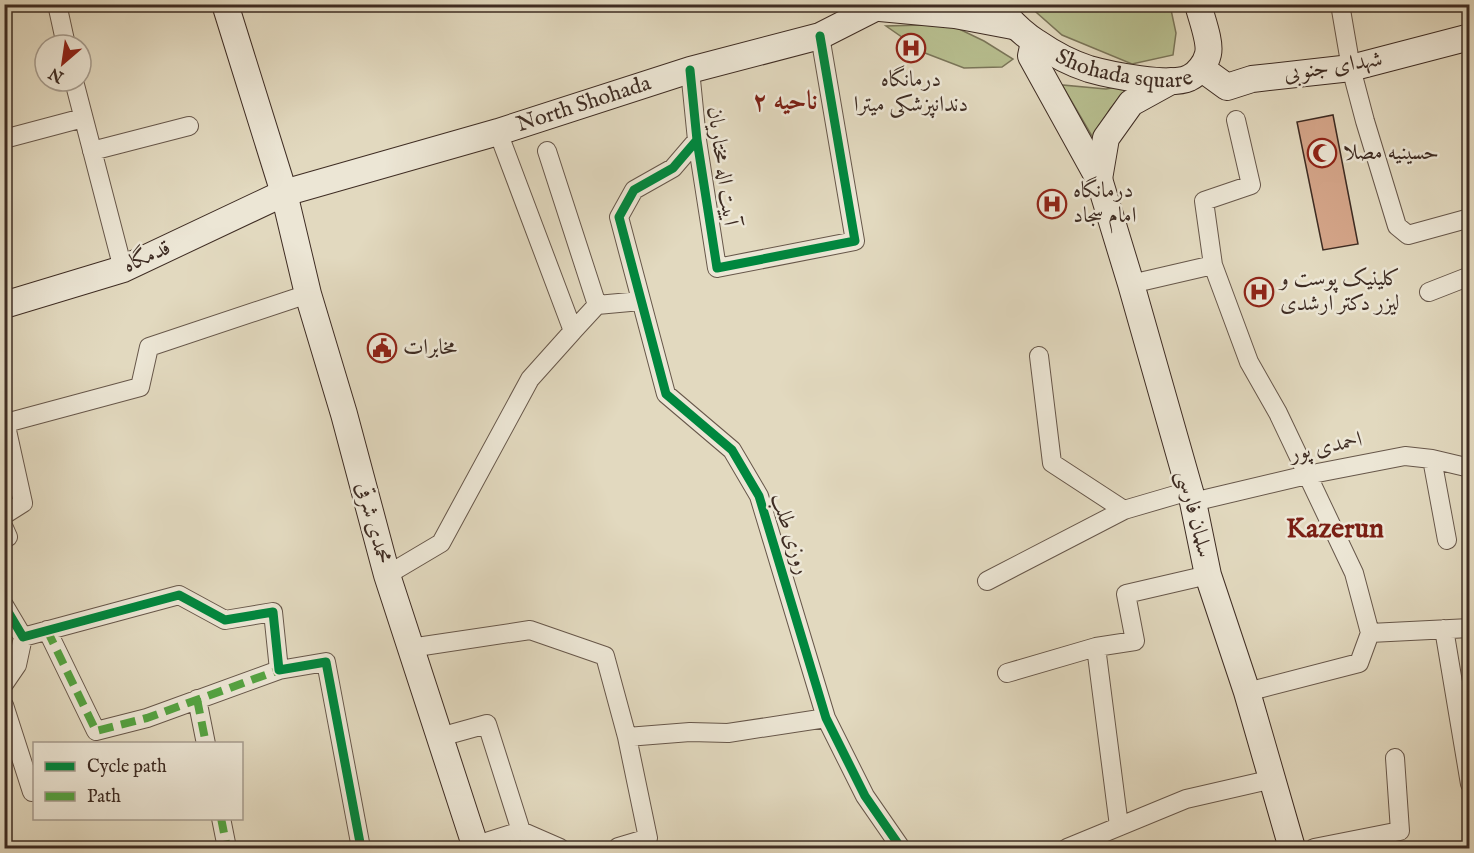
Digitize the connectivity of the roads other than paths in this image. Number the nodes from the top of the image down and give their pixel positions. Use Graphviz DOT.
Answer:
graph roads {
  1 [pos="57,4"];
  2 [pos="225,4"];
  3 [pos="996,4"];
  4 [pos="1198,4"];
  5 [pos="1340,4"];
  6 [pos="882,6"];
  7 [pos="1013,26"];
  8 [pos="63,33"];
  9 [pos="820,36"];
  10 [pos="1470,37"];
  11 [pos="1034,42"];
  12 [pos="1203,67"];
  13 [pos="1351,68"];
  14 [pos="690,70"];
  15 [pos="1171,81"];
  16 [pos="77,93"];
  17 [pos="83,118"];
  18 [pos="1236,120"];
  19 [pos="189,126"];
  20 [pos="498,132"];
  21 [pos="4,139"];
  22 [pos="697,140"];
  23 [pos="92,151"];
  24 [pos="547,151"];
  25 [pos="1099,179"];
  26 [pos="284,193"];
  27 [pos="1470,218"];
  28 [pos="1214,265"];
  29 [pos="123,269"];
  30 [pos="1470,276"];
  31 [pos="1131,284"];
  32 [pos="1429,292"];
  33 [pos="308,294"];
  34 [pos="641,301"];
  35 [pos="4,304"];
  36 [pos="597,305"];
  37 [pos="573,332"];
  38 [pos="1039,356"];
  39 [pos="5,420"];
  40 [pos="1432,459"];
  41 [pos="1470,468"];
  42 [pos="1307,475"];
  43 [pos="1191,496"];
  44 [pos="1124,510"];
  45 [pos="4,515"];
  46 [pos="4,528"];
  47 [pos="4,538"];
  48 [pos="1447,540"];
  49 [pos="387,575"];
  50 [pos="1209,575"];
  51 [pos="987,581"];
  52 [pos="4,605"];
  53 [pos="1470,628"];
  54 [pos="1444,629"];
  55 [pos="47,630"];
  56 [pos="1370,633"];
  57 [pos="23,637"];
  58 [pos="1096,647"];
  59 [pos="410,648"];
  60 [pos="279,670"];
  61 [pos="1007,673"];
  62 [pos="4,684"];
  63 [pos="1247,692"];
  64 [pos="197,699"];
  65 [pos="4,705"];
  66 [pos="826,718"];
  67 [pos="440,737"];
  68 [pos="627,737"];
  69 [pos="206,742"];
  70 [pos="1395,758"];
  71 [pos="1273,779"];
  72 [pos="1470,784"];
  73 [pos="32,792"];
  74 [pos="221,820"];
  75 [pos="1119,826"];
  76 [pos="521,831"];
  77 [pos="1402,840"];
  78 [pos="473,848"];
  79 [pos="616,848"];
  80 [pos="227,849"];
  81 [pos="361,849"];
  82 [pos="560,849"];
  83 [pos="901,849"];
  84 [pos="1067,849"];
  85 [pos="1292,849"];
  86 [pos="1314,849"];
  1 -- 8 [label="street"];
  2 -- 26 [label="main road, محمدی شرقی"];
  3 -- 7 [label="main road, Shohada square"];
  4 -- 12 [label="main road, Shohada square"];
  5 -- 13 [label="street"];
  6 -- 7 [label="main road"];
  6 -- 9 [label="main road, North Shohada"];
  7 -- 11 [label="main road, Shohada square"];
  9 -- 14 [label="main road, North Shohada"];
  9 -- 22 [label="street, آییت اله مختاریان"];
  10 -- 13 [label="main road, شهدای جنوبی"];
  11 -- 15 [label="main road, Shohada square"];
  11 -- 25 [label="main road, سلمان فارسی"];
  12 -- 13 [label="main road, شهدای جنوبی"];
  12 -- 15 [label="main road, Shohada square"];
  13 -- 27 [label="street"];
  14 -- 20 [label="main road, North Shohada"];
  14 -- 22 [label="street, آییت اله مختاریان"];
  15 -- 25 [label="main road, سلمان فارسی"];
  16 -- 17 [label="street"];
  17 -- 21 [label="street"];
  17 -- 23 [label="street"];
  18 -- 28 [label="street"];
  19 -- 23 [label="street"];
  20 -- 26 [label="main road, North Shohada"];
  20 -- 37 [label="street"];
  22 -- 34 [label="street, روزی طلب"];
  23 -- 29 [label="street"];
  24 -- 36 [label="street"];
  25 -- 31 [label="main road, سلمان فارسی"];
  26 -- 29 [label="main road, قدمگاه"];
  26 -- 33 [label="main road, محمدی شرقی"];
  28 -- 31 [label="street"];
  28 -- 42 [label="street"];
  29 -- 35 [label="main road, قدمگاه"];
  30 -- 32 [label="street"];
  31 -- 43 [label="main road, سلمان فارسی"];
  33 -- 39 [label="street"];
  33 -- 49 [label="main road, محمدی شرقی"];
  34 -- 36 [label="street"];
  34 -- 66 [label="street, روزی طلب"];
  36 -- 37 [label="street"];
  37 -- 49 [label="street"];
  38 -- 44 [label="street"];
  39 -- 45 [label="street"];
  40 -- 41 [label="street, احمدی پور"];
  40 -- 42 [label="street, احمدی پور"];
  40 -- 48 [label="street"];
  42 -- 43 [label="street, احمدی پور"];
  42 -- 56 [label="street"];
  43 -- 44 [label="street, احمدی پور"];
  43 -- 50 [label="main road, سلمان فارسی"];
  44 -- 51 [label="street, احمدی پور"];
  46 -- 47 [label="street"];
  49 -- 59 [label="main road, محمدی شرقی"];
  50 -- 58 [label="street"];
  50 -- 63 [label="main road, سلمان فارسی"];
  52 -- 57 [label="street"];
  53 -- 54 [label="street"];
  54 -- 56 [label="street"];
  54 -- 72 [label="street"];
  55 -- 57 [label="street"];
  55 -- 60 [label="street"];
  55 -- 64 [label="street"];
  56 -- 63 [label="street"];
  57 -- 62 [label="street"];
  58 -- 61 [label="street"];
  58 -- 75 [label="street"];
  59 -- 67 [label="main road, محمدی شرقی"];
  59 -- 68 [label="street"];
  60 -- 64 [label="street"];
  60 -- 81 [label="street"];
  63 -- 71 [label="main road, سلمان فارسی"];
  64 -- 69 [label="street"];
  65 -- 73 [label="street"];
  66 -- 68 [label="street"];
  66 -- 83 [label="street, روزی طلب"];
  67 -- 76 [label="street"];
  67 -- 78 [label="main road, محمدی شرقی"];
  68 -- 79 [label="street"];
  70 -- 77 [label="street"];
  71 -- 75 [label="street"];
  71 -- 85 [label="main road, سلمان فارسی"];
  74 -- 80 [label="street"];
  75 -- 84 [label="street"];
  76 -- 78 [label="street"];
  76 -- 82 [label="street"];
  77 -- 86 [label="street"];
}
